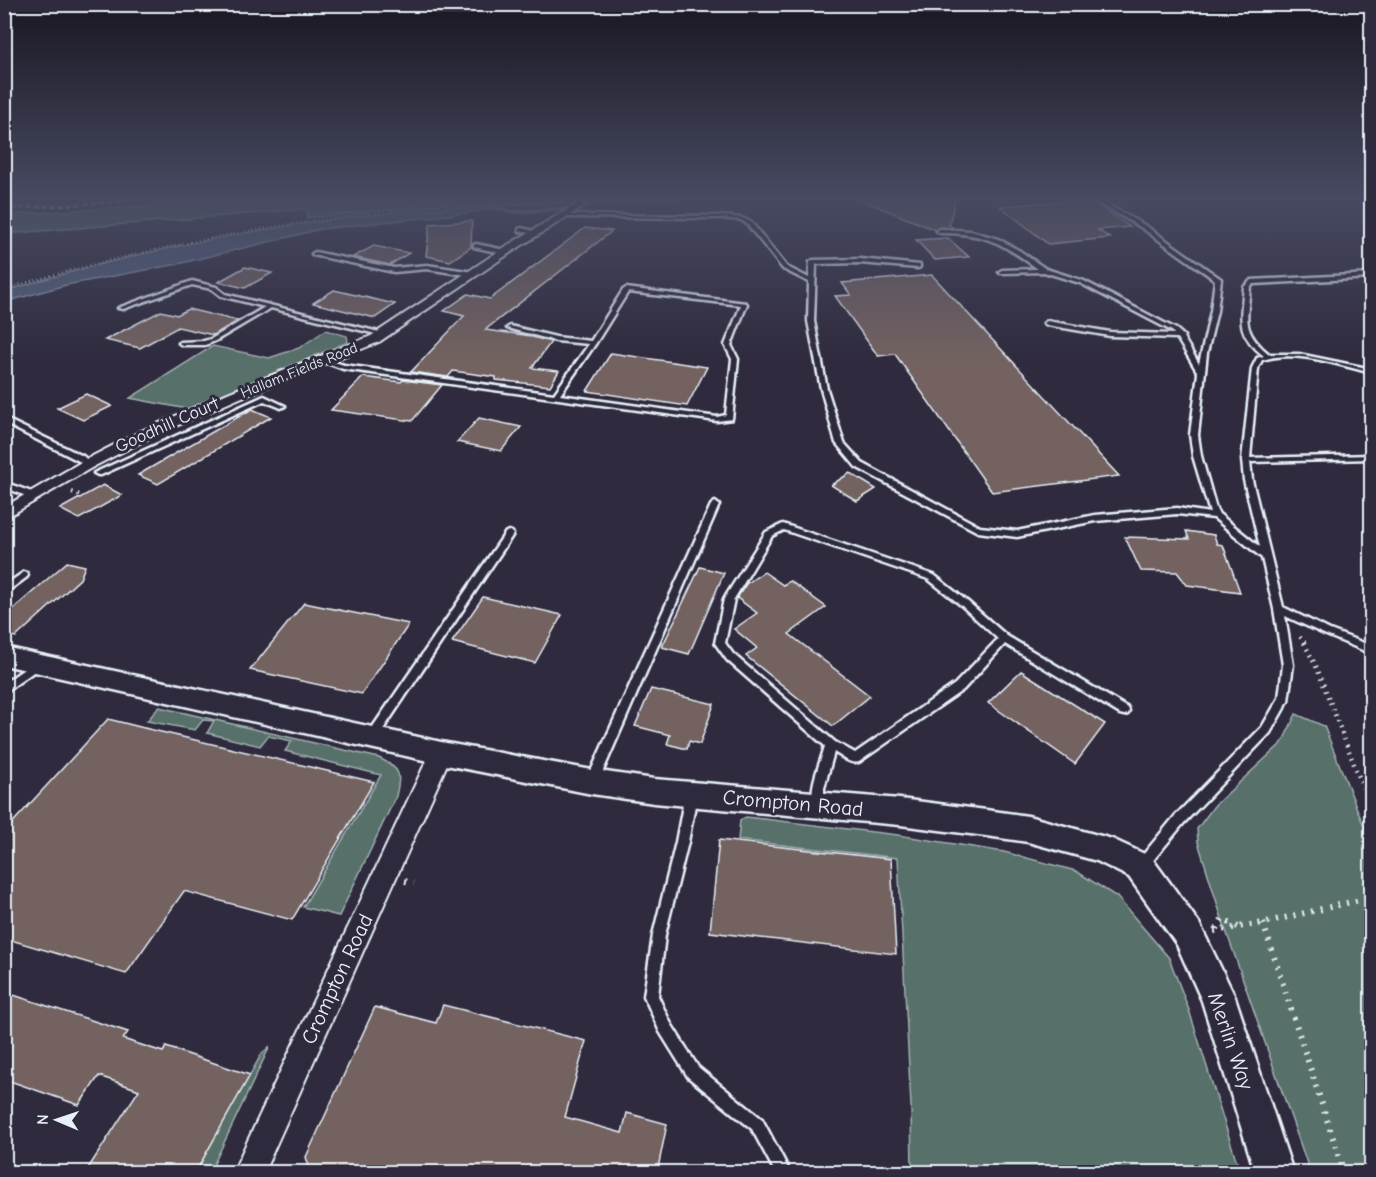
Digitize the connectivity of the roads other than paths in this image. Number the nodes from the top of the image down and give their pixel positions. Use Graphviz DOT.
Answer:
graph roads {
  1 [pos="505,252"];
  2 [pos="772,252"];
  3 [pos="1018,252"];
  4 [pos="1179,252"];
  5 [pos="315,254"];
  6 [pos="918,266"];
  7 [pos="1044,270"];
  8 [pos="1002,272"];
  9 [pos="473,274"];
  10 [pos="1371,276"];
  11 [pos="812,281"];
  12 [pos="269,307"];
  13 [pos="121,308"];
  14 [pos="1047,323"];
  15 [pos="510,328"];
  16 [pos="384,334"];
  17 [pos="1180,336"];
  18 [pos="182,343"];
  19 [pos="593,343"];
  20 [pos="1267,355"];
  21 [pos="322,360"];
  22 [pos="1371,371"];
  23 [pos="1201,372"];
  24 [pos="558,395"];
  25 [pos="281,406"];
  26 [pos="4,420"];
  27 [pos="1371,457"];
  28 [pos="1246,460"];
  29 [pos="93,468"];
  30 [pos="4,484"];
  31 [pos="34,496"];
  32 [pos="715,505"];
  33 [pos="4,514"];
  34 [pos="1216,516"];
  35 [pos="509,534"];
  36 [pos="1265,556"];
  37 [pos="24,575"];
  38 [pos="4,591"];
  39 [pos="1279,609"];
  40 [pos="1004,639"];
  41 [pos="1371,650"];
  42 [pos="4,656"];
  43 [pos="38,663"];
  44 [pos="4,689"];
  45 [pos="1124,711"];
  46 [pos="372,737"];
  47 [pos="831,745"];
  48 [pos="441,753"];
  49 [pos="592,782"];
  50 [pos="691,794"];
  51 [pos="818,805"];
  52 [pos="1140,867"];
  53 [pos="1193,927"];
  54 [pos="248,1173"];
  55 [pos="783,1173"];
  56 [pos="1274,1173"];
  1 -- 9 [label="street, Hallam Fields Road"];
  2 -- 11 [label="lane"];
  3 -- 7 [label="lane"];
  4 -- 23 [label="lane"];
  5 -- 9 [label="lane"];
  6 -- 11 [label="lane"];
  7 -- 8 [label="lane"];
  7 -- 17 [label="lane"];
  9 -- 16 [label="street, Hallam Fields Road"];
  10 -- 20 [label="lane"];
  11 -- 34 [label="lane"];
  12 -- 13 [label="lane"];
  12 -- 16 [label="lane"];
  12 -- 18 [label="lane"];
  14 -- 17 [label="lane"];
  15 -- 19 [label="lane"];
  16 -- 21 [label="street, Hallam Fields Road"];
  17 -- 23 [label="lane"];
  19 -- 24 [label="lane"];
  19 -- 24 [label="lane"];
  20 -- 22 [label="lane"];
  20 -- 28 [label="lane"];
  21 -- 24 [label="lane"];
  21 -- 29 [label="street, Hallam Fields Road"];
  23 -- 34 [label="lane"];
  25 -- 29 [label="lane, Goodhill Court"];
  26 -- 29 [label="lane"];
  27 -- 28 [label="lane"];
  28 -- 36 [label="lane"];
  29 -- 31 [label="street, Hallam Fields Road"];
  30 -- 31 [label="lane"];
  31 -- 33 [label="street, Hallam Fields Road"];
  32 -- 49 [label="lane"];
  34 -- 36 [label="lane"];
  35 -- 46 [label="lane"];
  36 -- 39 [label="lane"];
  37 -- 38 [label="lane"];
  39 -- 41 [label="lane"];
  39 -- 52 [label="lane"];
  40 -- 45 [label="lane"];
  40 -- 47 [label="lane"];
  40 -- 47 [label="lane"];
  42 -- 43 [label="street, Crompton Road"];
  43 -- 44 [label="lane"];
  43 -- 46 [label="street, Crompton Road"];
  46 -- 48 [label="street, Crompton Road"];
  47 -- 51 [label="lane"];
  48 -- 49 [label="street, Crompton Road"];
  48 -- 54 [label="street, Crompton Road"];
  49 -- 50 [label="street, Crompton Road"];
  50 -- 51 [label="street, Crompton Road"];
  50 -- 55 [label="lane"];
  51 -- 52 [label="street, Crompton Road"];
  52 -- 53 [label="street, Crompton Road"];
  53 -- 56 [label="street, Merlin Way"];
}
